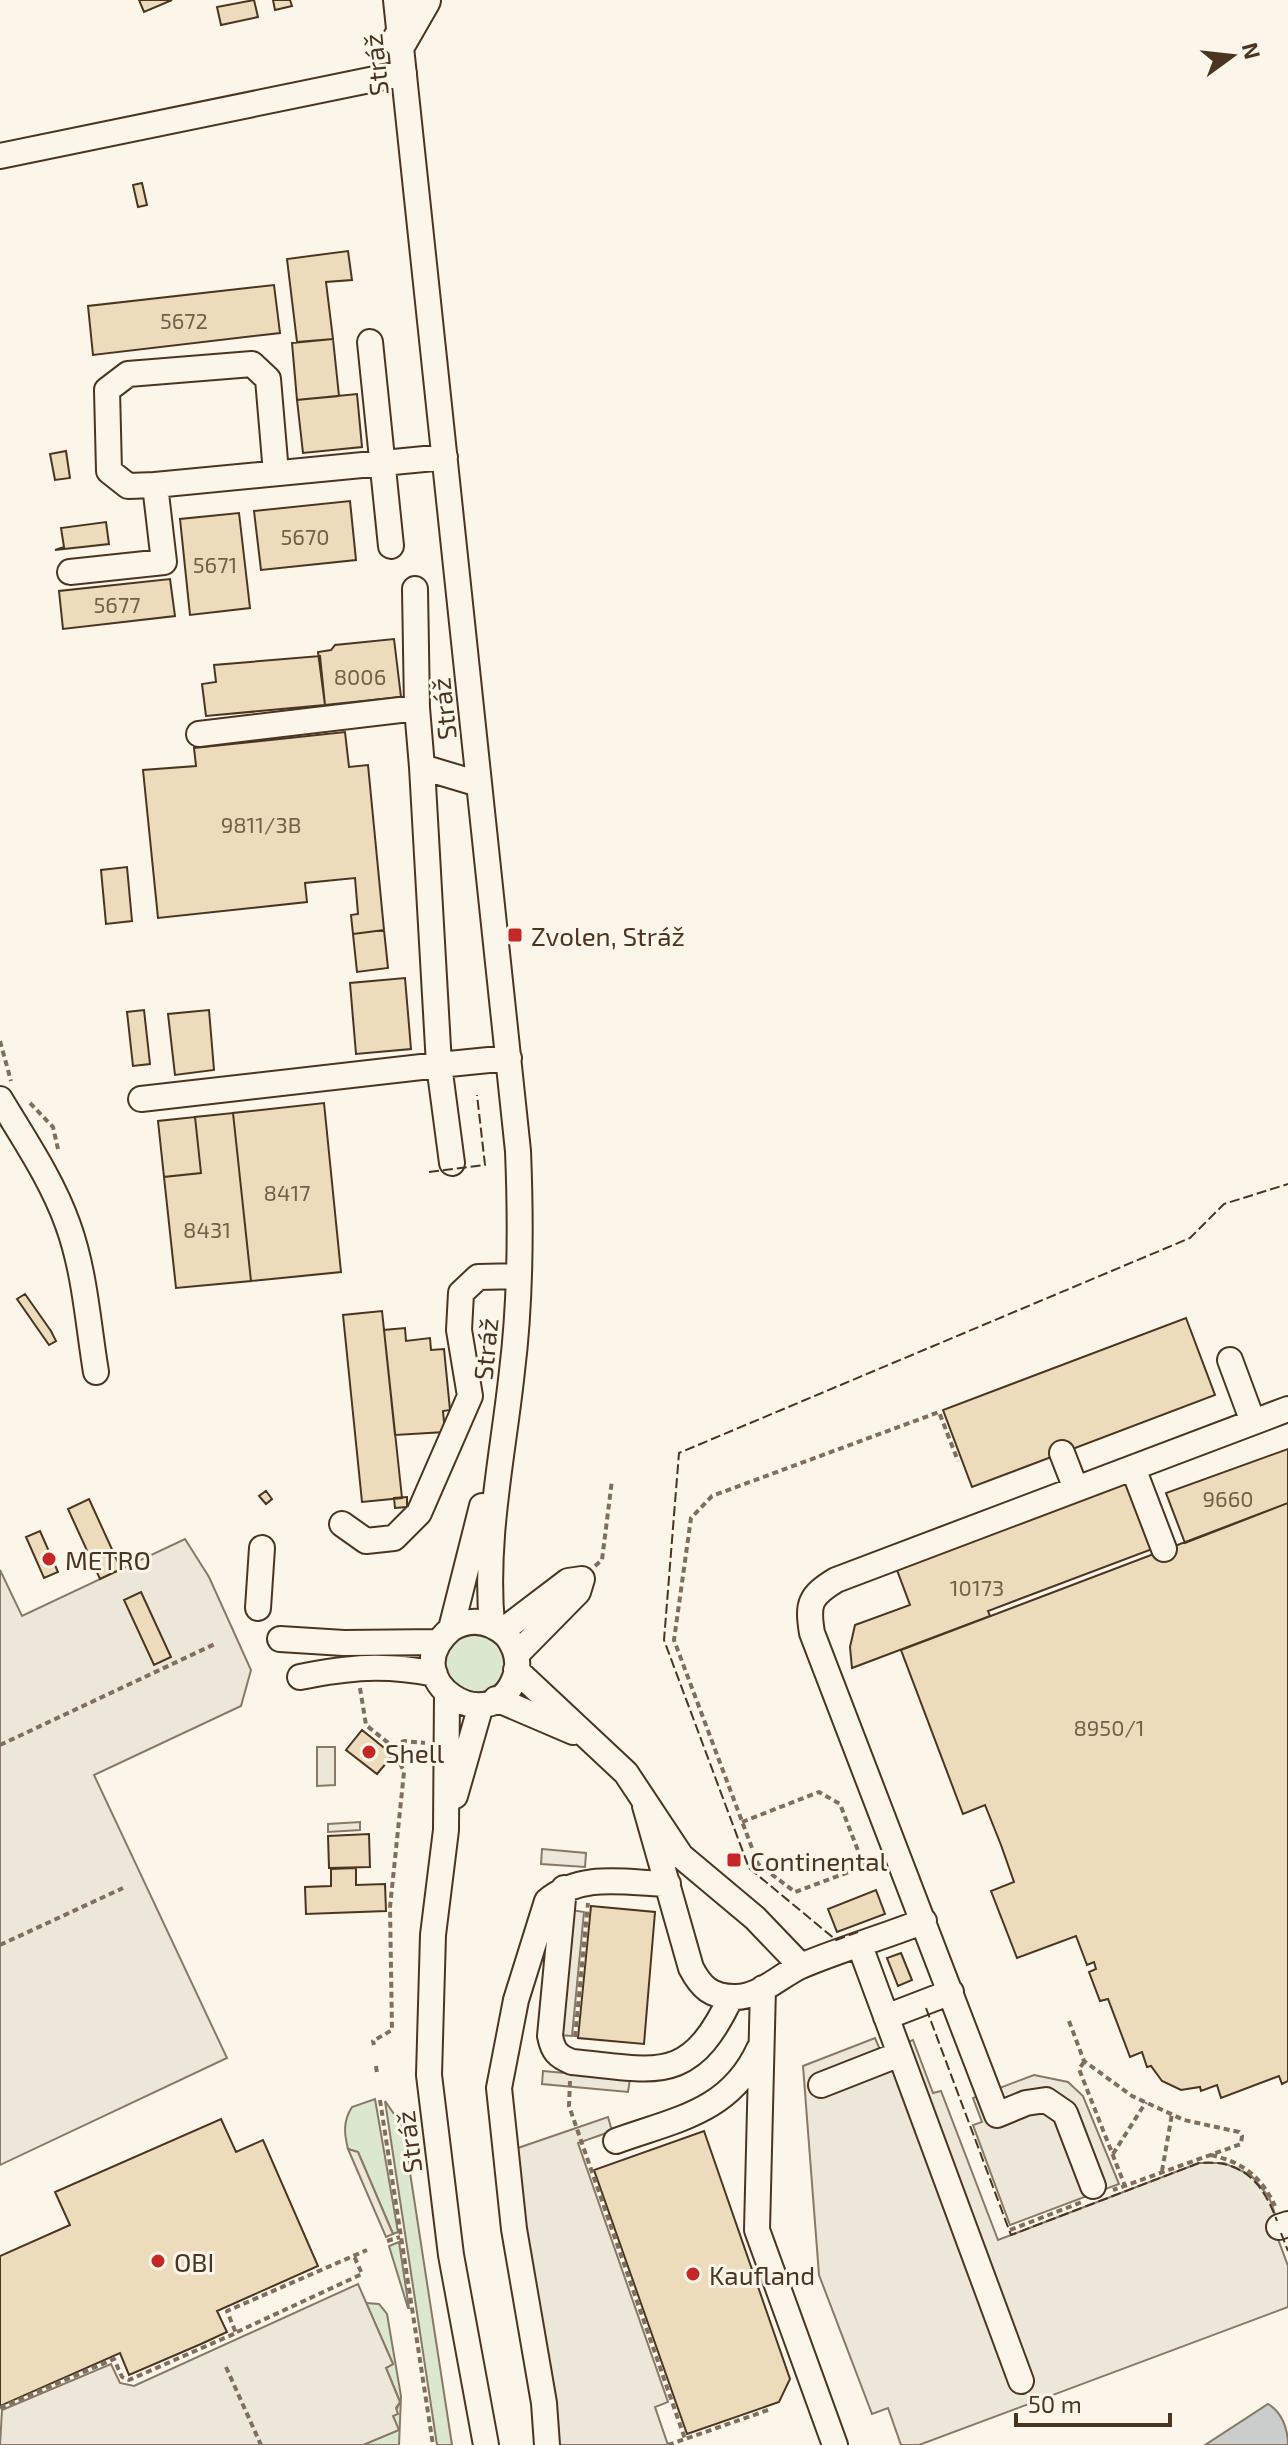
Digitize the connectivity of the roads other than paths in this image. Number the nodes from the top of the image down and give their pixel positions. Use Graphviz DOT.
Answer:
graph roads {
  1 [pos="396,0"];
  2 [pos="423,0"];
  3 [pos="402,57"];
  4 [pos="0,156"];
  5 [pos="370,342"];
  6 [pos="445,457"];
  7 [pos="383,463"];
  8 [pos="276,473"];
  9 [pos="155,485"];
  10 [pos="391,546"];
  11 [pos="70,572"];
  12 [pos="415,589"];
  13 [pos="417,708"];
  14 [pos="199,734"];
  15 [pos="422,767"];
  16 [pos="479,784"];
  17 [pos="509,1058"];
  18 [pos="439,1065"];
  19 [pos="0,1099"];
  20 [pos="141,1099"];
  21 [pos="452,1163"];
  22 [pos="518,1276"];
  23 [pos="1230,1360"];
  24 [pos="96,1372"];
  25 [pos="1288,1409"];
  26 [pos="505,1413"];
  27 [pos="1253,1422"];
  28 [pos="1062,1453"];
  29 [pos="1133,1468"];
  30 [pos="1076,1489"];
  31 [pos="342,1524"];
  32 [pos="262,1548"];
  33 [pos="1164,1549"];
  34 [pos="258,1608"];
  35 [pos="497,1628"];
  36 [pos="445,1636"];
  37 [pos="280,1639"];
  38 [pos="516,1662"];
  39 [pos="300,1677"];
  40 [pos="441,1684"];
  41 [pos="488,1702"];
  42 [pos="590,1739"];
  43 [pos="645,1806"];
  44 [pos="446,1830"];
  45 [pos="668,1884"];
  46 [pos="564,1888"];
  47 [pos="924,1921"];
  48 [pos="860,1946"];
  49 [pos="801,1966"];
  50 [pos="949,1986"];
  51 [pos="763,1988"];
  52 [pos="731,1997"];
  53 [pos="884,2010"];
  54 [pos="763,2041"];
  55 [pos="900,2054"];
  56 [pos="821,2085"];
  57 [pos="616,2141"];
  58 [pos="1100,2192"];
  59 [pos="1021,2381"];
  60 [pos="486,2445"];
  61 [pos="547,2445"];
  62 [pos="835,2445"];
  1 -- 3 [label="street, Stráž"];
  2 -- 3 [label="highway"];
  3 -- 4 [label="street"];
  3 -- 6 [label="street, Stráž"];
  5 -- 7 [label="street"];
  6 -- 7 [label="street"];
  6 -- 16 [label="street, Stráž"];
  7 -- 8 [label="street"];
  7 -- 10 [label="street"];
  8 -- 9 [label="street"];
  8 -- 9 [label="street"];
  9 -- 11 [label="street"];
  12 -- 13 [label="street"];
  13 -- 14 [label="street"];
  13 -- 15 [label="street"];
  15 -- 16 [label="street"];
  15 -- 18 [label="street"];
  16 -- 17 [label="street, Stráž"];
  17 -- 18 [label="street"];
  17 -- 22 [label="street, Stráž"];
  18 -- 20 [label="street"];
  18 -- 21 [label="street"];
  19 -- 24 [label="street"];
  22 -- 26 [label="street, Stráž"];
  22 -- 31 [label="street"];
  23 -- 27 [label="street"];
  25 -- 27 [label="street"];
  26 -- 35 [label="street, Stráž"];
  26 -- 36 [label="street, Stráž"];
  27 -- 29 [label="street"];
  28 -- 30 [label="street"];
  29 -- 30 [label="street"];
  29 -- 33 [label="street"];
  30 -- 47 [label="street"];
  32 -- 34 [label="street"];
  35 -- 36 [label="street"];
  35 -- 38 [label="street, Stráž"];
  35 -- 38 [label="street"];
  36 -- 37 [label="street"];
  36 -- 40 [label="street, Stráž"];
  38 -- 41 [label="street, Stráž"];
  38 -- 42 [label="street"];
  39 -- 40 [label="street"];
  40 -- 41 [label="street"];
  40 -- 44 [label="street, Stráž"];
  41 -- 42 [label="street"];
  41 -- 44 [label="street, Stráž"];
  42 -- 43 [label="street"];
  43 -- 45 [label="street"];
  43 -- 49 [label="street"];
  44 -- 60 [label="street, Stráž"];
  45 -- 46 [label="street"];
  45 -- 52 [label="street"];
  46 -- 52 [label="street"];
  46 -- 61 [label="street"];
  47 -- 48 [label="street"];
  47 -- 50 [label="street"];
  48 -- 49 [label="street"];
  48 -- 53 [label="street"];
  49 -- 51 [label="street"];
  50 -- 53 [label="street"];
  50 -- 58 [label="street"];
  51 -- 52 [label="street"];
  51 -- 54 [label="street"];
  53 -- 55 [label="street"];
  54 -- 57 [label="street"];
  54 -- 62 [label="street"];
  55 -- 56 [label="street"];
  55 -- 59 [label="street"];
}
